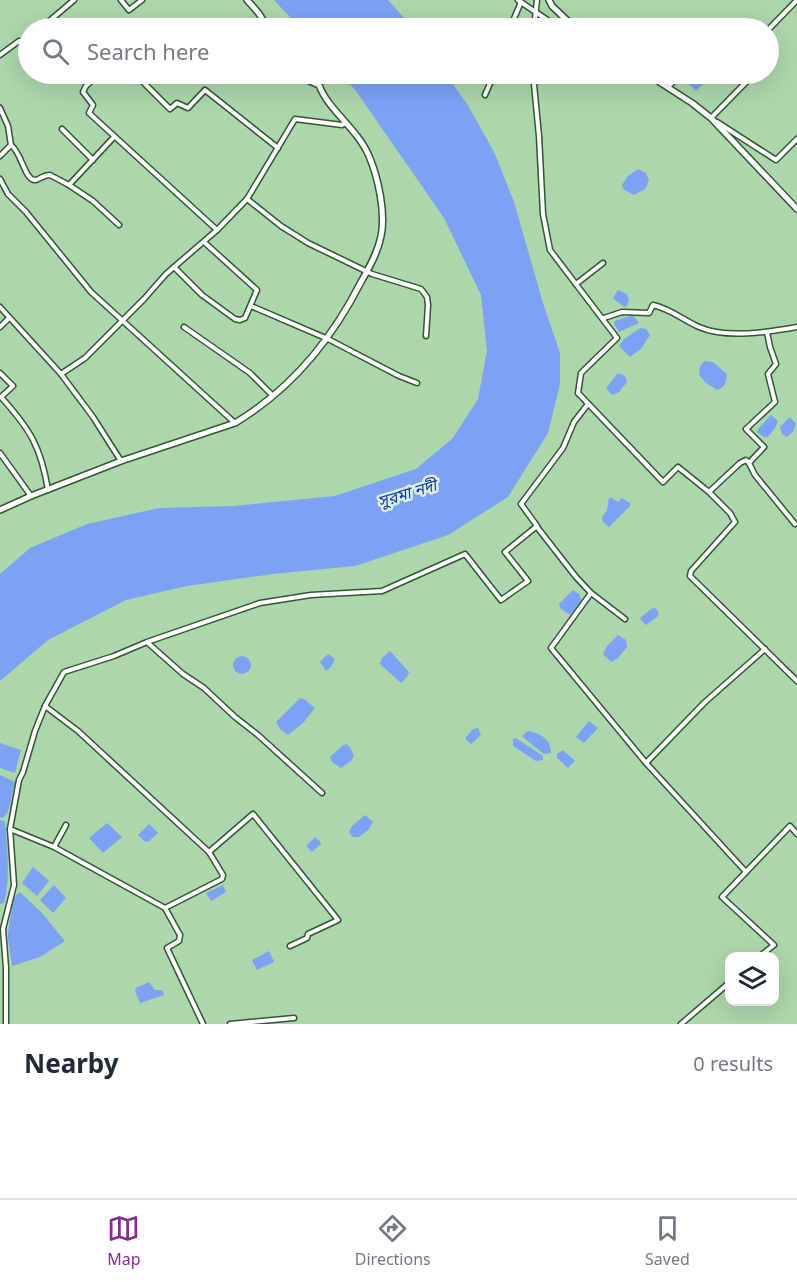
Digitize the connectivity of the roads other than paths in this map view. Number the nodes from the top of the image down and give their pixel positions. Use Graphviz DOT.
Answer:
graph roads {
  1 [pos="74,0"];
  2 [pos="121,0"];
  3 [pos="142,0"];
  4 [pos="247,0"];
  5 [pos="537,0"];
  6 [pos="549,0"];
  7 [pos="797,0"];
  8 [pos="519,1"];
  9 [pos="535,14"];
  10 [pos="53,18"];
  11 [pos="262,18"];
  12 [pos="513,18"];
  13 [pos="535,18"];
  14 [pos="542,18"];
  15 [pos="565,18"];
  16 [pos="779,19"];
  17 [pos="18,42"];
  18 [pos="0,55"];
  19 [pos="88,84"];
  20 [pos="145,84"];
  21 [pos="317,84"];
  22 [pos="490,84"];
  23 [pos="534,84"];
  24 [pos="663,84"];
  25 [pos="671,84"];
  26 [pos="744,84"];
  27 [pos="668,87"];
  28 [pos="485,95"];
  29 [pos="0,108"];
  30 [pos="711,118"];
  31 [pos="347,123"];
  32 [pos="62,129"];
  33 [pos="114,137"];
  34 [pos="797,139"];
  35 [pos="11,145"];
  36 [pos="278,148"];
  37 [pos="0,156"];
  38 [pos="93,160"];
  39 [pos="0,179"];
  40 [pos="69,185"];
  41 [pos="247,199"];
  42 [pos="797,208"];
  43 [pos="119,225"];
  44 [pos="217,230"];
  45 [pos="204,242"];
  46 [pos="603,263"];
  47 [pos="174,267"];
  48 [pos="367,271"];
  49 [pos="576,284"];
  50 [pos="252,306"];
  51 [pos="0,307"];
  52 [pos="604,318"];
  53 [pos="8,319"];
  54 [pos="122,321"];
  55 [pos="0,327"];
  56 [pos="184,327"];
  57 [pos="797,327"];
  58 [pos="767,332"];
  59 [pos="426,336"];
  60 [pos="328,339"];
  61 [pos="0,373"];
  62 [pos="61,374"];
  63 [pos="417,382"];
  64 [pos="272,395"];
  65 [pos="1,397"];
  66 [pos="588,404"];
  67 [pos="235,423"];
  68 [pos="0,453"];
  69 [pos="121,460"];
  70 [pos="749,463"];
  71 [pos="48,491"];
  72 [pos="709,492"];
  73 [pos="31,496"];
  74 [pos="0,510"];
  75 [pos="795,524"];
  76 [pos="537,526"];
  77 [pos="591,593"];
  78 [pos="625,619"];
  79 [pos="147,642"];
  80 [pos="765,649"];
  81 [pos="797,681"];
  82 [pos="45,706"];
  83 [pos="646,763"];
  84 [pos="322,793"];
  85 [pos="66,825"];
  86 [pos="10,829"];
  87 [pos="797,834"];
  88 [pos="54,847"];
  89 [pos="208,852"];
  90 [pos="746,872"];
  91 [pos="165,908"];
  92 [pos="290,946"];
  93 [pos="766,952"];
  94 [pos="725,986"];
  95 [pos="294,1018"];
  96 [pos="6,1024"];
  97 [pos="203,1024"];
  98 [pos="230,1024"];
  99 [pos="681,1024"];
  1 -- 10 [label="street"];
  2 -- 3 [label="street"];
  4 -- 11 [label="street"];
  5 -- 9 [label="street"];
  6 -- 15 [label="street"];
  7 -- 16 [label="street"];
  8 -- 9 [label="street"];
  8 -- 12 [label="street"];
  9 -- 13 [label="street"];
  9 -- 14 [label="street"];
  17 -- 18 [label="street"];
  19 -- 33 [label="street"];
  20 -- 36 [label="street"];
  21 -- 31 [label="street"];
  22 -- 28 [label="street"];
  23 -- 49 [label="street"];
  24 -- 27 [label="street"];
  25 -- 27 [label="street"];
  26 -- 30 [label="street"];
  27 -- 30 [label="street"];
  29 -- 35 [label="street"];
  30 -- 34 [label="street"];
  30 -- 42 [label="street"];
  31 -- 36 [label="street"];
  31 -- 48 [label="street"];
  32 -- 38 [label="street"];
  33 -- 38 [label="street"];
  33 -- 44 [label="street"];
  35 -- 37 [label="street"];
  35 -- 40 [label="street"];
  36 -- 41 [label="street"];
  38 -- 40 [label="street"];
  39 -- 54 [label="street"];
  40 -- 43 [label="street"];
  41 -- 44 [label="street"];
  41 -- 48 [label="street"];
  44 -- 45 [label="street"];
  45 -- 47 [label="street"];
  45 -- 50 [label="street"];
  46 -- 49 [label="street"];
  47 -- 50 [label="street"];
  47 -- 54 [label="street"];
  48 -- 59 [label="street"];
  48 -- 60 [label="street"];
  49 -- 52 [label="street"];
  50 -- 60 [label="street"];
  51 -- 53 [label="street"];
  52 -- 58 [label="street"];
  52 -- 66 [label="street"];
  53 -- 55 [label="street"];
  53 -- 62 [label="street"];
  54 -- 62 [label="street"];
  54 -- 67 [label="street"];
  56 -- 64 [label="street"];
  57 -- 58 [label="street"];
  58 -- 70 [label="street"];
  60 -- 63 [label="street"];
  60 -- 64 [label="street"];
  61 -- 65 [label="street"];
  62 -- 69 [label="street"];
  64 -- 67 [label="street"];
  65 -- 71 [label="street"];
  66 -- 72 [label="street"];
  66 -- 76 [label="street"];
  67 -- 69 [label="street"];
  68 -- 73 [label="street"];
  69 -- 71 [label="street"];
  70 -- 72 [label="street"];
  70 -- 75 [label="street"];
  71 -- 73 [label="street"];
  72 -- 80 [label="street"];
  73 -- 74 [label="street"];
  76 -- 77 [label="street"];
  76 -- 79 [label="street"];
  77 -- 78 [label="street"];
  77 -- 83 [label="street"];
  79 -- 82 [label="street"];
  79 -- 84 [label="street"];
  80 -- 81 [label="street"];
  80 -- 83 [label="street"];
  82 -- 86 [label="street"];
  82 -- 89 [label="street"];
  83 -- 90 [label="street"];
  85 -- 88 [label="street"];
  86 -- 88 [label="street"];
  86 -- 96 [label="street"];
  87 -- 90 [label="street"];
  88 -- 91 [label="street"];
  89 -- 91 [label="street"];
  89 -- 92 [label="street"];
  90 -- 93 [label="street"];
  91 -- 97 [label="street"];
  94 -- 99 [label="street"];
  95 -- 98 [label="street"];
}
